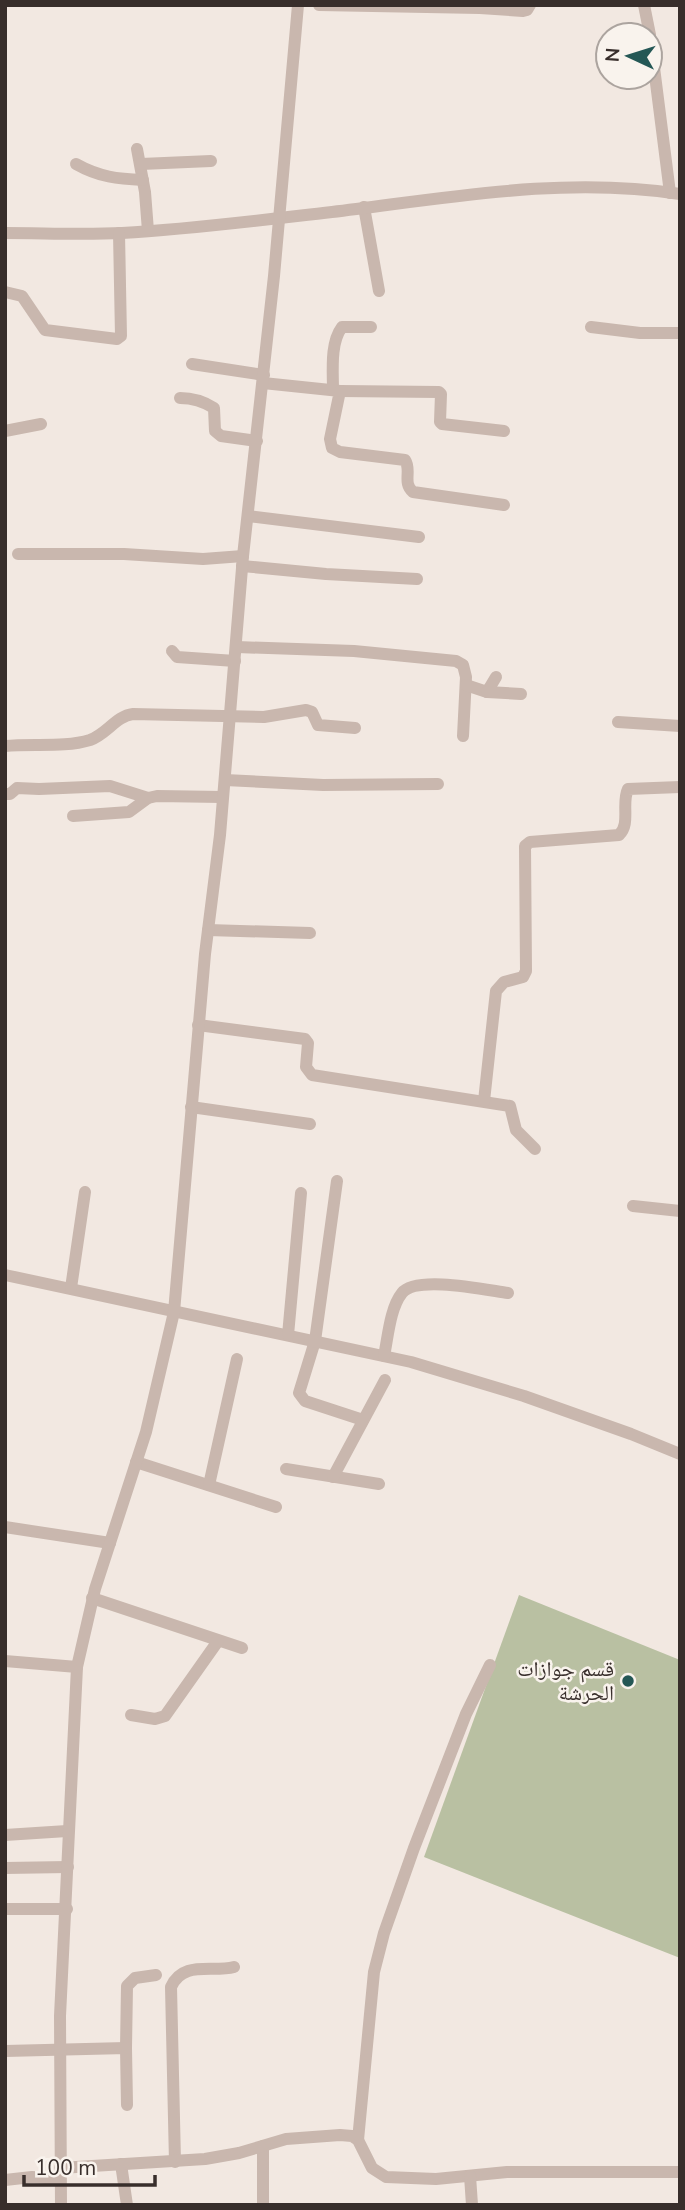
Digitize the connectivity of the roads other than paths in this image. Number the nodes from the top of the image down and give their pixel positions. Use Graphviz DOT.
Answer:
graph roads {
  1 [pos="298,5"];
  2 [pos="319,5"];
  3 [pos="530,5"];
  4 [pos="659,91"];
  5 [pos="137,149"];
  6 [pos="211,161"];
  7 [pos="76,164"];
  8 [pos="141,164"];
  9 [pos="143,180"];
  10 [pos="675,193"];
  11 [pos="364,207"];
  12 [pos="279,218"];
  13 [pos="148,231"];
  14 [pos="5,233"];
  15 [pos="118,233"];
  16 [pos="5,292"];
  17 [pos="379,292"];
  18 [pos="370,327"];
  19 [pos="591,327"];
  20 [pos="680,333"];
  21 [pos="192,364"];
  22 [pos="263,379"];
  23 [pos="336,390"];
  24 [pos="180,398"];
  25 [pos="41,424"];
  26 [pos="5,430"];
  27 [pos="504,431"];
  28 [pos="257,441"];
  29 [pos="503,505"];
  30 [pos="248,516"];
  31 [pos="419,537"];
  32 [pos="18,554"];
  33 [pos="243,561"];
  34 [pos="417,579"];
  35 [pos="237,647"];
  36 [pos="172,651"];
  37 [pos="234,661"];
  38 [pos="496,677"];
  39 [pos="466,685"];
  40 [pos="487,692"];
  41 [pos="521,694"];
  42 [pos="231,717"];
  43 [pos="618,722"];
  44 [pos="680,726"];
  45 [pos="355,728"];
  46 [pos="463,736"];
  47 [pos="5,746"];
  48 [pos="225,780"];
  49 [pos="438,784"];
  50 [pos="680,787"];
  51 [pos="5,794"];
  52 [pos="222,797"];
  53 [pos="148,798"];
  54 [pos="73,816"];
  55 [pos="208,930"];
  56 [pos="310,933"];
  57 [pos="198,1025"];
  58 [pos="484,1101"];
  59 [pos="191,1107"];
  60 [pos="310,1124"];
  61 [pos="535,1149"];
  62 [pos="337,1181"];
  63 [pos="85,1192"];
  64 [pos="301,1194"];
  65 [pos="633,1206"];
  66 [pos="680,1211"];
  67 [pos="5,1275"];
  68 [pos="71,1288"];
  69 [pos="508,1293"];
  70 [pos="174,1312"];
  71 [pos="288,1335"];
  72 [pos="315,1341"];
  73 [pos="384,1356"];
  74 [pos="237,1359"];
  75 [pos="385,1380"];
  76 [pos="363,1420"];
  77 [pos="680,1454"];
  78 [pos="136,1462"];
  79 [pos="286,1469"];
  80 [pos="333,1477"];
  81 [pos="209,1485"];
  82 [pos="379,1485"];
  83 [pos="276,1507"];
  84 [pos="5,1527"];
  85 [pos="110,1543"];
  86 [pos="92,1598"];
  87 [pos="218,1641"];
  88 [pos="242,1648"];
  89 [pos="5,1661"];
  90 [pos="490,1665"];
  91 [pos="77,1667"];
  92 [pos="131,1715"];
  93 [pos="67,1831"];
  94 [pos="5,1835"];
  95 [pos="68,1867"];
  96 [pos="5,1868"];
  97 [pos="5,1909"];
  98 [pos="67,1909"];
  99 [pos="234,1967"];
  100 [pos="156,1975"];
  101 [pos="126,2048"];
  102 [pos="61,2049"];
  103 [pos="5,2051"];
  104 [pos="127,2105"];
  105 [pos="358,2140"];
  106 [pos="263,2146"];
  107 [pos="174,2162"];
  108 [pos="121,2164"];
  109 [pos="680,2172"];
  110 [pos="60,2174"];
  111 [pos="470,2176"];
  112 [pos="5,2180"];
  113 [pos="61,2205"];
  114 [pos="127,2205"];
  115 [pos="263,2205"];
  116 [pos="472,2205"];
  1 -- 12 [label="street"];
  2 -- 3 [label="street"];
  4 -- 10 [label="street"];
  5 -- 8 [label="street"];
  6 -- 8 [label="street"];
  7 -- 9 [label="street"];
  8 -- 9 [label="street"];
  9 -- 13 [label="street"];
  10 -- 11 [label="street"];
  11 -- 12 [label="street"];
  11 -- 17 [label="street"];
  12 -- 13 [label="street"];
  12 -- 22 [label="street"];
  13 -- 15 [label="street"];
  14 -- 15 [label="street"];
  15 -- 16 [label="street"];
  18 -- 23 [label="street"];
  19 -- 20 [label="street"];
  21 -- 22 [label="street"];
  22 -- 23 [label="street"];
  22 -- 28 [label="street"];
  23 -- 27 [label="street"];
  23 -- 29 [label="street"];
  24 -- 28 [label="street"];
  25 -- 26 [label="street"];
  28 -- 30 [label="street"];
  30 -- 31 [label="street"];
  30 -- 33 [label="street"];
  32 -- 33 [label="street"];
  33 -- 34 [label="street"];
  33 -- 35 [label="street"];
  35 -- 37 [label="street"];
  35 -- 39 [label="street"];
  36 -- 37 [label="street"];
  37 -- 42 [label="street"];
  38 -- 40 [label="street"];
  39 -- 40 [label="street"];
  39 -- 46 [label="street"];
  40 -- 41 [label="street"];
  42 -- 45 [label="street"];
  42 -- 47 [label="street"];
  42 -- 48 [label="street"];
  43 -- 44 [label="street"];
  48 -- 49 [label="street"];
  48 -- 52 [label="street"];
  50 -- 58 [label="street"];
  51 -- 53 [label="street"];
  52 -- 53 [label="street"];
  52 -- 55 [label="street"];
  53 -- 54 [label="street"];
  55 -- 56 [label="street"];
  55 -- 57 [label="street"];
  57 -- 58 [label="street"];
  57 -- 59 [label="street"];
  58 -- 61 [label="street"];
  59 -- 60 [label="street"];
  59 -- 70 [label="street"];
  62 -- 72 [label="street"];
  63 -- 68 [label="street"];
  64 -- 71 [label="street"];
  65 -- 66 [label="street"];
  67 -- 68 [label="street"];
  68 -- 70 [label="street"];
  69 -- 73 [label="street"];
  70 -- 71 [label="street"];
  70 -- 78 [label="street"];
  71 -- 72 [label="street"];
  72 -- 73 [label="street"];
  72 -- 76 [label="street"];
  73 -- 77 [label="street"];
  74 -- 81 [label="street"];
  75 -- 76 [label="street"];
  76 -- 80 [label="street"];
  78 -- 81 [label="street"];
  78 -- 85 [label="street"];
  79 -- 80 [label="street"];
  80 -- 82 [label="street"];
  81 -- 83 [label="street"];
  84 -- 85 [label="street"];
  85 -- 86 [label="street"];
  86 -- 87 [label="street"];
  86 -- 91 [label="street"];
  87 -- 88 [label="street"];
  87 -- 92 [label="street"];
  89 -- 91 [label="street"];
  90 -- 105 [label="street"];
  91 -- 93 [label="street"];
  93 -- 94 [label="street"];
  93 -- 95 [label="street"];
  95 -- 96 [label="street"];
  95 -- 98 [label="street"];
  97 -- 98 [label="street"];
  98 -- 102 [label="street"];
  99 -- 107 [label="street"];
  100 -- 101 [label="street"];
  101 -- 102 [label="street"];
  101 -- 104 [label="street"];
  102 -- 103 [label="street"];
  102 -- 110 [label="street"];
  105 -- 106 [label="street"];
  105 -- 111 [label="street"];
  106 -- 107 [label="street"];
  106 -- 115 [label="street"];
  107 -- 108 [label="street"];
  108 -- 110 [label="street"];
  108 -- 114 [label="street"];
  109 -- 111 [label="street"];
  110 -- 112 [label="street"];
  110 -- 113 [label="street"];
  111 -- 116 [label="street"];
}
